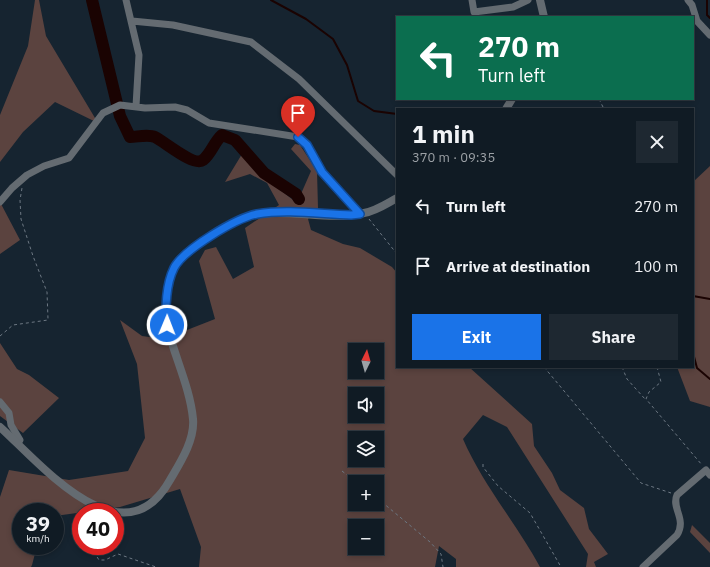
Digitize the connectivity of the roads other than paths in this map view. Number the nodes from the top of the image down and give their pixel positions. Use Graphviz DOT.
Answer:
graph roads {
  1 [pos="126,0"];
  2 [pos="472,0"];
  3 [pos="528,0"];
  4 [pos="540,0"];
  5 [pos="688,0"];
  6 [pos="544,16"];
  7 [pos="132,21"];
  8 [pos="710,35"];
  9 [pos="136,106"];
  10 [pos="396,175"];
  11 [pos="396,198"];
  12 [pos="0,202"];
  13 [pos="362,214"];
  14 [pos="0,402"];
  15 [pos="0,427"];
  16 [pos="18,443"];
  17 [pos="708,472"];
  18 [pos="643,567"];
  1 -- 7 [label="street"];
  2 -- 3 [label="street"];
  4 -- 6 [label="street"];
  5 -- 8 [label="street"];
  7 -- 9 [label="street"];
  7 -- 10 [label="street"];
  9 -- 12 [label="street"];
  9 -- 13 [label="street"];
  11 -- 13 [label="street"];
  13 -- 16 [label="street"];
  14 -- 16 [label="street"];
  15 -- 16 [label="street"];
  17 -- 18 [label="street"];
}
